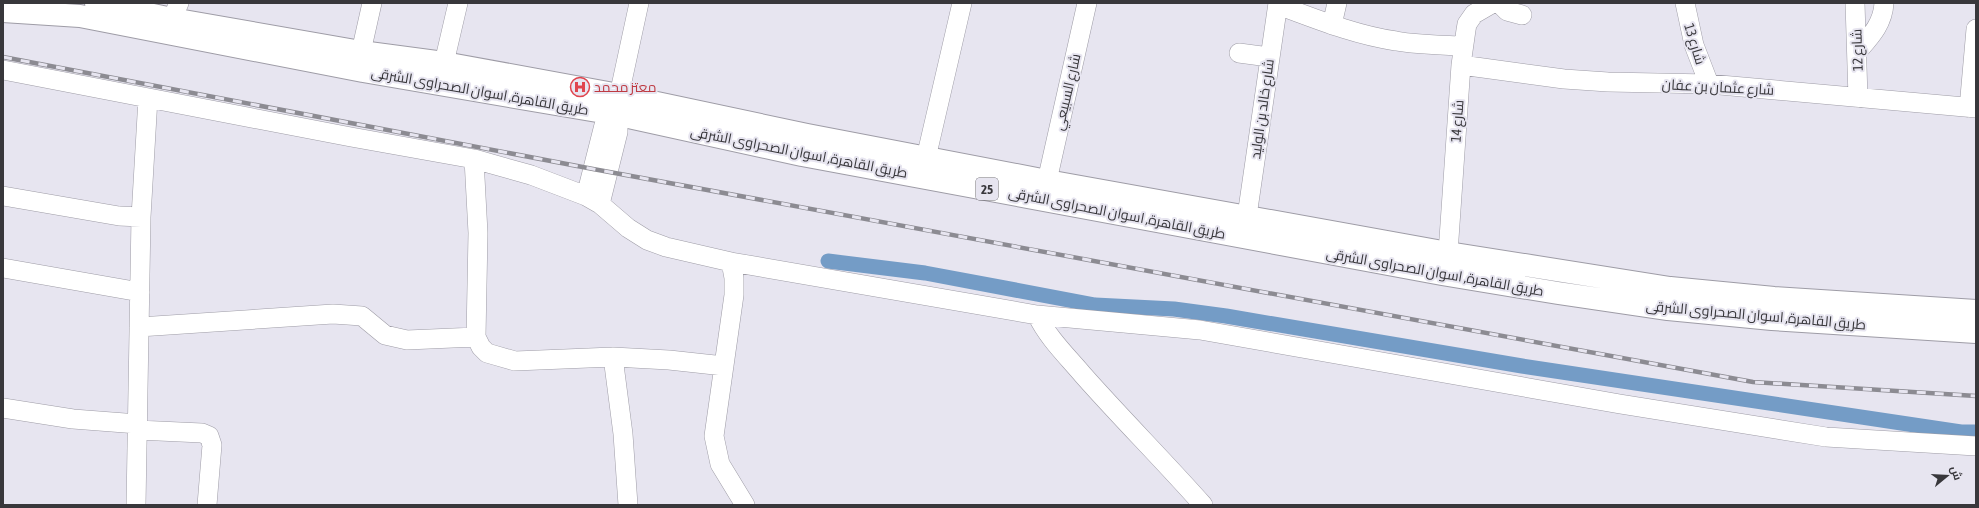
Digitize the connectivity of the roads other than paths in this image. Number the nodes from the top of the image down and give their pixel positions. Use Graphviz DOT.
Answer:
graph roads {
  1 [pos="96,3"];
  2 [pos="372,3"];
  3 [pos="458,3"];
  4 [pos="639,3"];
  5 [pos="962,3"];
  6 [pos="1087,3"];
  7 [pos="1336,3"];
  8 [pos="1493,3"];
  9 [pos="1499,3"];
  10 [pos="1685,3"];
  11 [pos="1855,3"];
  12 [pos="1884,3"];
  13 [pos="1278,4"];
  14 [pos="3,11"];
  15 [pos="176,11"];
  16 [pos="1522,15"];
  17 [pos="1332,25"];
  18 [pos="1976,29"];
  19 [pos="361,52"];
  20 [pos="1857,52"];
  21 [pos="1239,53"];
  22 [pos="1462,55"];
  23 [pos="1269,57"];
  24 [pos="444,63"];
  25 [pos="3,70"];
  26 [pos="1709,84"];
  27 [pos="148,98"];
  28 [pos="1858,98"];
  29 [pos="617,104"];
  30 [pos="1973,108"];
  31 [pos="926,158"];
  32 [pos="474,159"];
  33 [pos="1047,181"];
  34 [pos="3,196"];
  35 [pos="593,200"];
  36 [pos="1247,216"];
  37 [pos="140,217"];
  38 [pos="1448,253"];
  39 [pos="731,262"];
  40 [pos="3,268"];
  41 [pos="140,292"];
  42 [pos="1774,298"];
  43 [pos="1976,311"];
  44 [pos="1037,316"];
  45 [pos="1772,319"];
  46 [pos="140,327"];
  47 [pos="1976,332"];
  48 [pos="476,337"];
  49 [pos="613,357"];
  50 [pos="724,366"];
  51 [pos="3,408"];
  52 [pos="138,427"];
  53 [pos="1976,446"];
  54 [pos="136,505"];
  55 [pos="207,505"];
  56 [pos="628,505"];
  57 [pos="745,505"];
  58 [pos="1203,505"];
  1 -- 15 [label="highway, طريق القاهرة, اسوان الصحراوى الشرقى / 25"];
  2 -- 19 [label="street"];
  3 -- 24 [label="street"];
  4 -- 29 [label="street"];
  5 -- 31 [label="street"];
  6 -- 33 [label="street, شارع السبيعي"];
  7 -- 17 [label="street"];
  8 -- 22 [label="street, شارع 14"];
  9 -- 16 [label="street"];
  10 -- 26 [label="street, شارع 13"];
  11 -- 20 [label="street, شارع 12"];
  12 -- 20 [label="street"];
  13 -- 17 [label="street, شارع عثمان بن عفان"];
  13 -- 23 [label="street, شارع خالد بن الوليد"];
  14 -- 29 [label="highway, طريق القاهرة, اسوان الصحراوى الشرقى / 25"];
  15 -- 19 [label="highway, طريق القاهرة, اسوان الصحراوى الشرقى / 25"];
  17 -- 22 [label="street, شارع عثمان بن عفان"];
  18 -- 30 [label="street"];
  19 -- 24 [label="highway, طريق القاهرة, اسوان الصحراوى الشرقى / 25"];
  20 -- 28 [label="street, شارع 12"];
  21 -- 23 [label="street"];
  22 -- 26 [label="street, شارع عثمان بن عفان"];
  22 -- 38 [label="street, شارع 14"];
  23 -- 36 [label="street, شارع خالد بن الوليد"];
  24 -- 29 [label="highway, طريق القاهرة, اسوان الصحراوى الشرقى / 25"];
  25 -- 27 [label="street"];
  26 -- 28 [label="street, شارع عثمان بن عفان"];
  27 -- 32 [label="street"];
  27 -- 37 [label="street"];
  28 -- 30 [label="street, شارع عثمان بن عفان"];
  29 -- 31 [label="highway, طريق القاهرة, اسوان الصحراوى الشرقى / 25"];
  29 -- 35 [label="street"];
  29 -- 45 [label="highway, طريق القاهرة, اسوان الصحراوى الشرقى / 25"];
  31 -- 33 [label="highway, طريق القاهرة, اسوان الصحراوى الشرقى / 25"];
  32 -- 35 [label="street"];
  32 -- 48 [label="street"];
  33 -- 36 [label="highway, طريق القاهرة, اسوان الصحراوى الشرقى / 25"];
  34 -- 37 [label="street"];
  35 -- 39 [label="street"];
  36 -- 38 [label="highway, طريق القاهرة, اسوان الصحراوى الشرقى / 25"];
  37 -- 41 [label="street"];
  38 -- 42 [label="highway, طريق القاهرة, اسوان الصحراوى الشرقى / 25"];
  39 -- 44 [label="street"];
  39 -- 50 [label="street"];
  40 -- 41 [label="street"];
  41 -- 46 [label="street"];
  42 -- 43 [label="highway, طريق القاهرة, اسوان الصحراوى الشرقى / 25"];
  42 -- 45 [label="highway"];
  44 -- 53 [label="street"];
  44 -- 58 [label="street"];
  45 -- 47 [label="highway, طريق القاهرة, اسوان الصحراوى الشرقى / 25"];
  46 -- 48 [label="street"];
  46 -- 52 [label="street"];
  48 -- 49 [label="street"];
  49 -- 50 [label="street"];
  49 -- 56 [label="street"];
  50 -- 57 [label="street"];
  51 -- 52 [label="street"];
  52 -- 54 [label="street"];
  52 -- 55 [label="street"];
}
